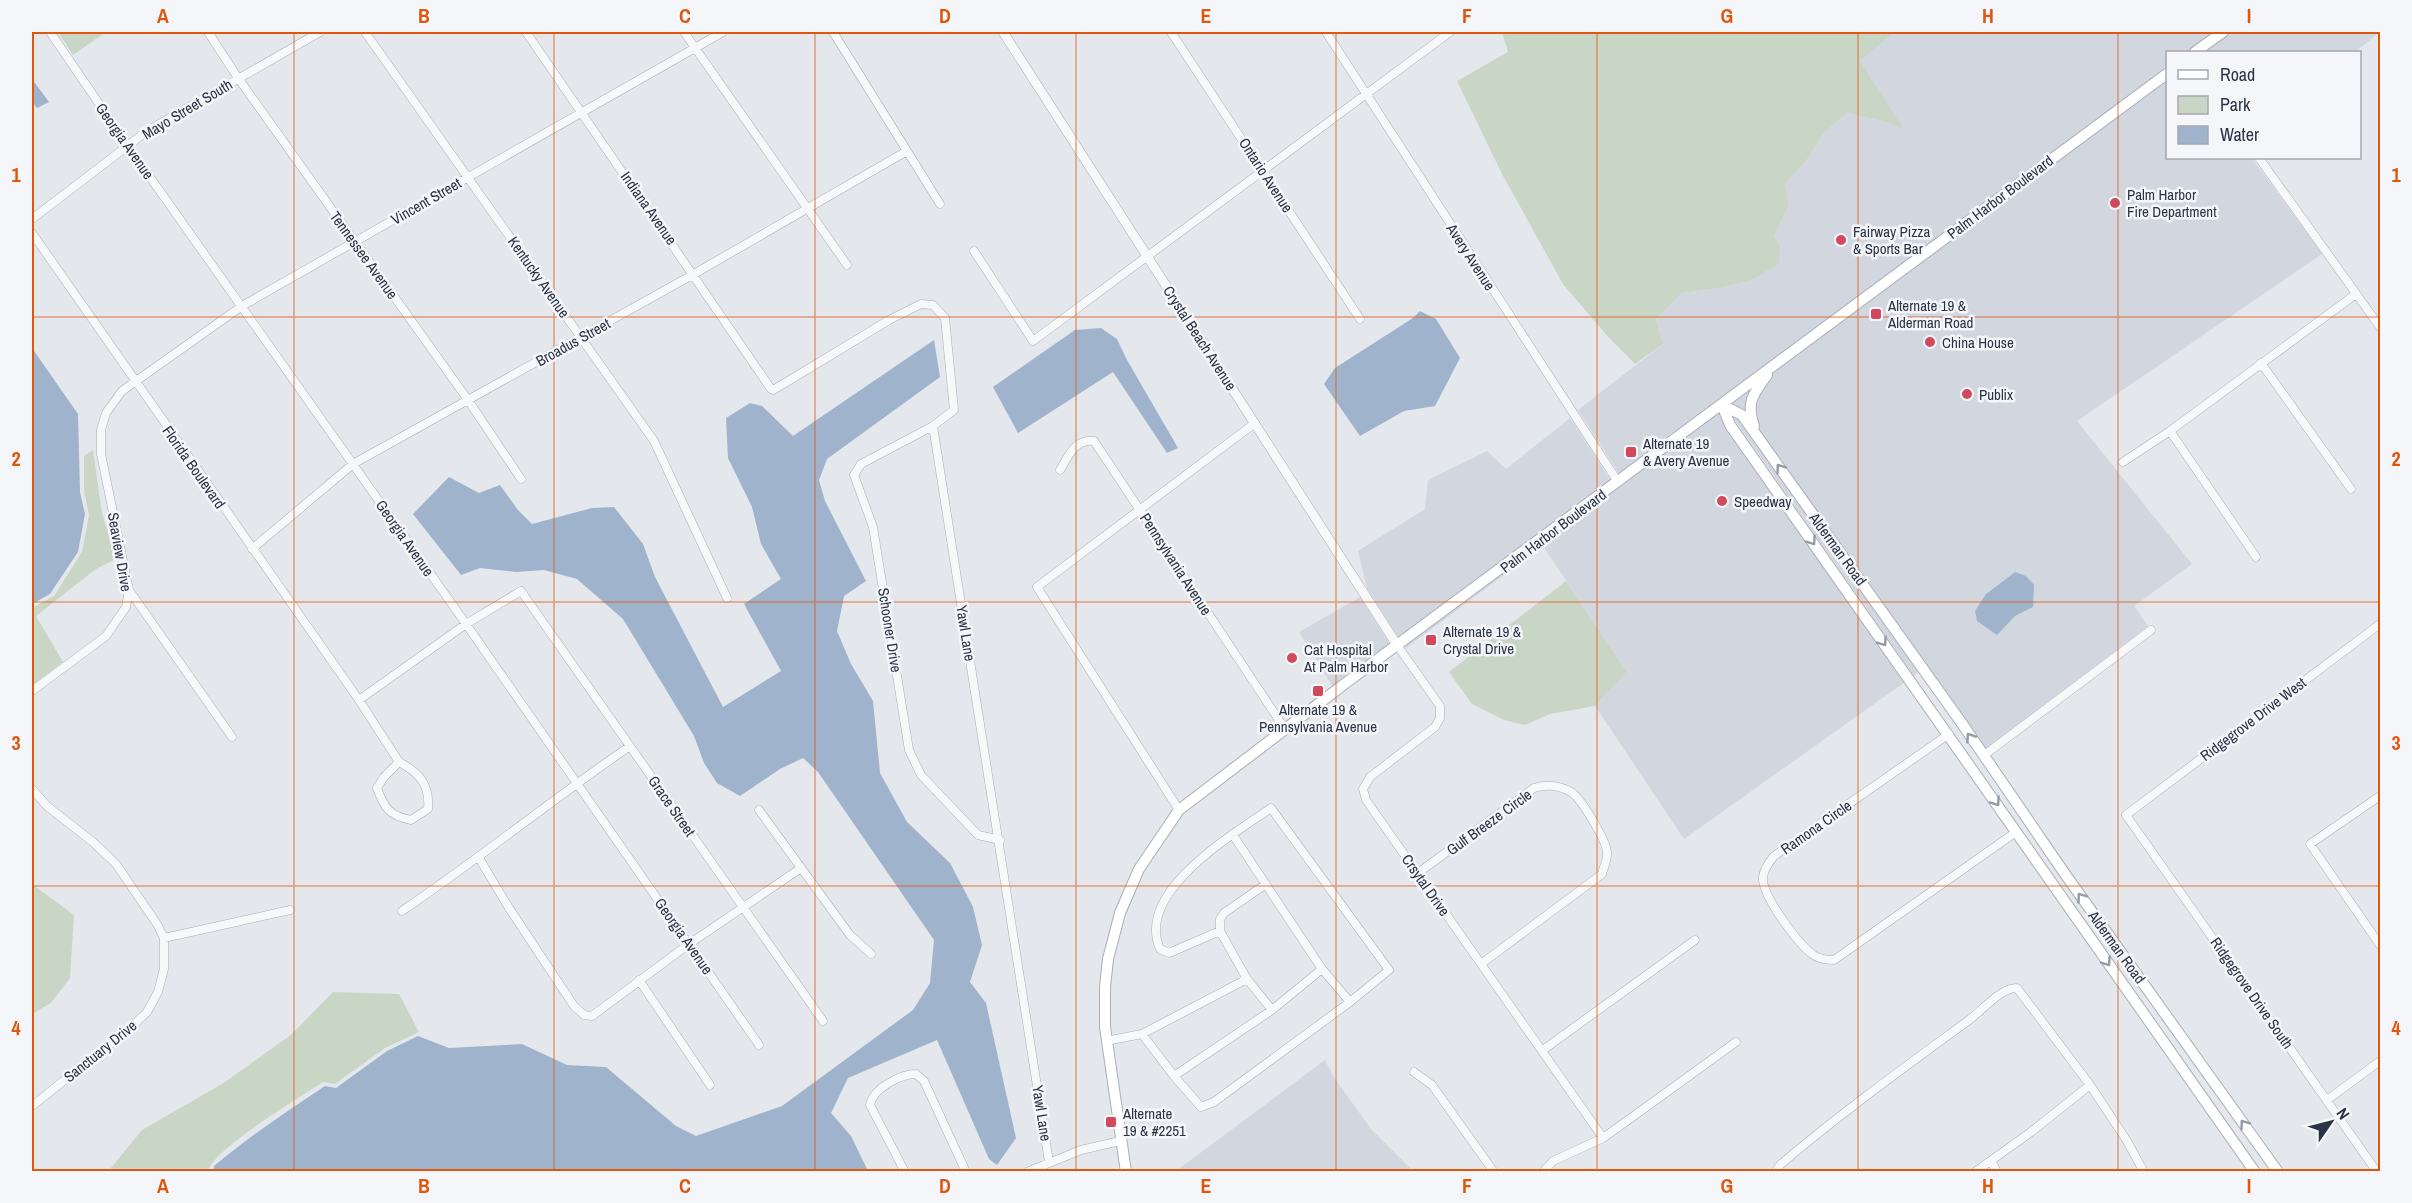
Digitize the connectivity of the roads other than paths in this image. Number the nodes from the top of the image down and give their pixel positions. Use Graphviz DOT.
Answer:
graph roads {
  1 [pos="50,32"];
  2 [pos="208,32"];
  3 [pos="321,32"];
  4 [pos="365,32"];
  5 [pos="526,32"];
  6 [pos="684,32"];
  7 [pos="723,32"];
  8 [pos="833,32"];
  9 [pos="1003,32"];
  10 [pos="1171,32"];
  11 [pos="1326,32"];
  12 [pos="1450,32"];
  13 [pos="2223,32"];
  14 [pos="695,47"];
  15 [pos="2196,51"];
  16 [pos="2166,74"];
  17 [pos="238,78"];
  18 [pos="1364,94"];
  19 [pos="582,112"];
  20 [pos="128,146"];
  21 [pos="907,151"];
  22 [pos="2260,159"];
  23 [pos="1263,170"];
  24 [pos="469,177"];
  25 [pos="940,204"];
  26 [pos="808,209"];
  27 [pos="32,219"];
  28 [pos="32,233"];
  29 [pos="355,242"];
  30 [pos="974,251"];
  31 [pos="1148,256"];
  32 [pos="847,265"];
  33 [pos="694,274"];
  34 [pos="2356,294"];
  35 [pos="242,306"];
  36 [pos="1360,319"];
  37 [pos="2380,327"];
  38 [pos="580,338"];
  39 [pos="2261,363"];
  40 [pos="1775,365"];
  41 [pos="135,383"];
  42 [pos="468,400"];
  43 [pos="1722,405"];
  44 [pos="1255,423"];
  45 [pos="933,426"];
  46 [pos="2170,432"];
  47 [pos="1758,438"];
  48 [pos="2123,462"];
  49 [pos="353,464"];
  50 [pos="1060,470"];
  51 [pos="521,479"];
  52 [pos="1618,482"];
  53 [pos="2351,489"];
  54 [pos="1139,508"];
  55 [pos="252,549"];
  56 [pos="2256,557"];
  57 [pos="129,590"];
  58 [pos="727,598"];
  59 [pos="466,624"];
  60 [pos="2380,624"];
  61 [pos="2151,630"];
  62 [pos="1397,645"];
  63 [pos="32,691"];
  64 [pos="359,700"];
  65 [pos="1285,729"];
  66 [pos="1949,734"];
  67 [pos="232,737"];
  68 [pos="630,746"];
  69 [pos="1983,756"];
  70 [pos="399,762"];
  71 [pos="576,783"];
  72 [pos="32,789"];
  73 [pos="2380,796"];
  74 [pos="759,810"];
  75 [pos="1179,810"];
  76 [pos="2126,815"];
  77 [pos="2016,832"];
  78 [pos="1233,835"];
  79 [pos="1000,840"];
  80 [pos="479,858"];
  81 [pos="801,868"];
  82 [pos="1418,873"];
  83 [pos="1266,884"];
  84 [pos="744,908"];
  85 [pos="290,910"];
  86 [pos="402,911"];
  87 [pos="1220,931"];
  88 [pos="164,938"];
  89 [pos="1695,940"];
  90 [pos="689,944"];
  91 [pos="2380,945"];
  92 [pos="871,954"];
  93 [pos="1481,964"];
  94 [pos="1323,969"];
  95 [pos="1247,979"];
  96 [pos="639,980"];
  97 [pos="1350,1002"];
  98 [pos="1272,1010"];
  99 [pos="823,1021"];
  100 [pos="1142,1034"];
  101 [pos="1106,1041"];
  102 [pos="1736,1042"];
  103 [pos="759,1045"];
  104 [pos="1543,1050"];
  105 [pos="2380,1061"];
  106 [pos="1414,1072"];
  107 [pos="1174,1076"];
  108 [pos="710,1084"];
  109 [pos="2090,1085"];
  110 [pos="2327,1100"];
  111 [pos="32,1106"];
  112 [pos="1603,1138"];
  113 [pos="1120,1141"];
  114 [pos="1991,1161"];
  115 [pos="1049,1162"];
  116 [pos="905,1172"];
  117 [pos="966,1172"];
  118 [pos="1027,1172"];
  119 [pos="1126,1172"];
  120 [pos="1494,1172"];
  121 [pos="1543,1172"];
  122 [pos="1775,1172"];
  123 [pos="1975,1172"];
  124 [pos="1997,1172"];
  125 [pos="2144,1172"];
  126 [pos="2255,1172"];
  127 [pos="2278,1172"];
  128 [pos="2377,1172"];
  1 -- 20 [label="street, Georgia Avenue"];
  2 -- 17 [label="street, Tennessee Avenue"];
  3 -- 17 [label="street, Mayo Street South"];
  4 -- 24 [label="street, Kentucky Avenue"];
  5 -- 19 [label="street, Indiana Avenue"];
  6 -- 14 [label="street"];
  7 -- 14 [label="street, Vincent Street"];
  8 -- 21 [label="street"];
  9 -- 31 [label="street, Crystal Beach Avenue"];
  10 -- 23 [label="street, Ontario Avenue"];
  11 -- 18 [label="street, Avery Avenue"];
  12 -- 18 [label="street"];
  13 -- 15 [label="main road"];
  14 -- 19 [label="street, Vincent Street"];
  14 -- 26 [label="street"];
  16 -- 40 [label="main road, Palm Harbor Boulevard"];
  17 -- 20 [label="street, Mayo Street South"];
  17 -- 29 [label="street, Tennessee Avenue"];
  18 -- 23 [label="street"];
  18 -- 52 [label="street, Avery Avenue"];
  19 -- 24 [label="street, Vincent Street"];
  19 -- 33 [label="street, Indiana Avenue"];
  20 -- 27 [label="street, Mayo Street South"];
  20 -- 35 [label="street, Georgia Avenue"];
  21 -- 25 [label="street"];
  21 -- 26 [label="street, Broadus Street"];
  22 -- 34 [label="street"];
  23 -- 31 [label="street"];
  23 -- 36 [label="street, Ontario Avenue"];
  24 -- 29 [label="street, Vincent Street"];
  24 -- 38 [label="street, Kentucky Avenue"];
  26 -- 32 [label="street"];
  26 -- 33 [label="street, Broadus Street"];
  28 -- 41 [label="street, Florida Boulevard"];
  29 -- 35 [label="street, Vincent Street"];
  29 -- 42 [label="street, Tennessee Avenue"];
  30 -- 31 [label="street"];
  31 -- 44 [label="street, Crystal Beach Avenue"];
  33 -- 38 [label="street, Broadus Street"];
  33 -- 45 [label="street, Indiana Avenue"];
  34 -- 37 [label="street"];
  34 -- 39 [label="street"];
  35 -- 41 [label="street, Vincent Street"];
  35 -- 49 [label="street, Georgia Avenue"];
  38 -- 42 [label="street, Broadus Street"];
  38 -- 58 [label="street, Kentucky Avenue"];
  39 -- 46 [label="street"];
  39 -- 53 [label="street"];
  40 -- 43 [label="main road, Palm Harbor Boulevard"];
  40 -- 47 [label="main road"];
  41 -- 55 [label="street, Florida Boulevard"];
  41 -- 57 [label="street, Seaview Drive"];
  42 -- 49 [label="street, Broadus Street"];
  42 -- 51 [label="street, Tennessee Avenue"];
  43 -- 47 [label="main road, Alderman Road"];
  43 -- 52 [label="main road, Palm Harbor Boulevard"];
  43 -- 66 [label="main road, Alderman Road, one-way"];
  44 -- 54 [label="street"];
  44 -- 62 [label="street, Crystal Beach Avenue"];
  45 -- 79 [label="street, Yawl Lane"];
  45 -- 79 [label="street, Schooner Drive"];
  46 -- 48 [label="street"];
  46 -- 56 [label="street"];
  69 -- 47 [label="main road, Alderman Road, one-way"];
  49 -- 55 [label="street, Broadus Street"];
  49 -- 59 [label="street, Georgia Avenue"];
  50 -- 54 [label="street, Pennsylvania Avenue"];
  52 -- 62 [label="main road, Palm Harbor Boulevard"];
  54 -- 65 [label="street, Pennsylvania Avenue"];
  54 -- 75 [label="street"];
  55 -- 64 [label="street, Florida Boulevard"];
  57 -- 63 [label="street, Seaview Drive"];
  57 -- 67 [label="street"];
  59 -- 64 [label="street"];
  59 -- 68 [label="street, Grace Street"];
  59 -- 71 [label="street, Georgia Avenue"];
  60 -- 76 [label="street, Ridgegrove Drive West"];
  61 -- 69 [label="street"];
  62 -- 65 [label="main road, Palm Harbor Boulevard"];
  62 -- 82 [label="street, Crsytal Drive"];
  64 -- 70 [label="street, Florida Boulevard"];
  65 -- 75 [label="main road, Palm Harbor Boulevard"];
  66 -- 77 [label="main road, Alderman Road, one-way"];
  66 -- 77 [label="street, Ramona Circle"];
  68 -- 71 [label="street"];
  68 -- 84 [label="street, Grace Street"];
  127 -- 69 [label="main road, Alderman Road, one-way"];
  70 -- 70 [label="street"];
  71 -- 80 [label="street"];
  71 -- 90 [label="street, Georgia Avenue"];
  72 -- 88 [label="street"];
  73 -- 91 [label="street"];
  74 -- 81 [label="street"];
  75 -- 101 [label="main road, Palm Harbor Boulevard"];
  76 -- 110 [label="street, Ridgegrove Drive South"];
  77 -- 126 [label="main road, Alderman Road, one-way"];
  78 -- 83 [label="street"];
  78 -- 87 [label="street"];
  78 -- 97 [label="street"];
  79 -- 115 [label="street, Yawl Lane"];
  80 -- 86 [label="street"];
  80 -- 96 [label="street"];
  81 -- 84 [label="street"];
  81 -- 92 [label="street"];
  82 -- 93 [label="street, Crsytal Drive"];
  82 -- 93 [label="street, Gulf Breeze Circle"];
  83 -- 87 [label="street"];
  83 -- 94 [label="street"];
  84 -- 90 [label="street"];
  84 -- 99 [label="street, Grace Street"];
  85 -- 88 [label="street"];
  87 -- 95 [label="street"];
  88 -- 111 [label="street, Sanctuary Drive"];
  89 -- 104 [label="street"];
  90 -- 96 [label="street"];
  90 -- 103 [label="street, Georgia Avenue"];
  93 -- 104 [label="street, Crsytal Drive"];
  94 -- 97 [label="street"];
  94 -- 98 [label="street"];
  95 -- 98 [label="street"];
  95 -- 100 [label="street"];
  96 -- 108 [label="street"];
  97 -- 107 [label="street"];
  98 -- 107 [label="street"];
  100 -- 101 [label="street"];
  100 -- 107 [label="street"];
  101 -- 113 [label="main road, Palm Harbor Boulevard"];
  102 -- 112 [label="street"];
  104 -- 112 [label="street, Crsytal Drive"];
  105 -- 110 [label="street"];
  106 -- 120 [label="street"];
  109 -- 114 [label="street"];
  109 -- 122 [label="street"];
  109 -- 125 [label="street"];
  110 -- 128 [label="street, Ridgegrove Drive South"];
  112 -- 121 [label="street"];
  113 -- 115 [label="street"];
  113 -- 119 [label="main road"];
  114 -- 123 [label="street"];
  114 -- 124 [label="street"];
  115 -- 118 [label="street"];
  116 -- 117 [label="street"];
}
